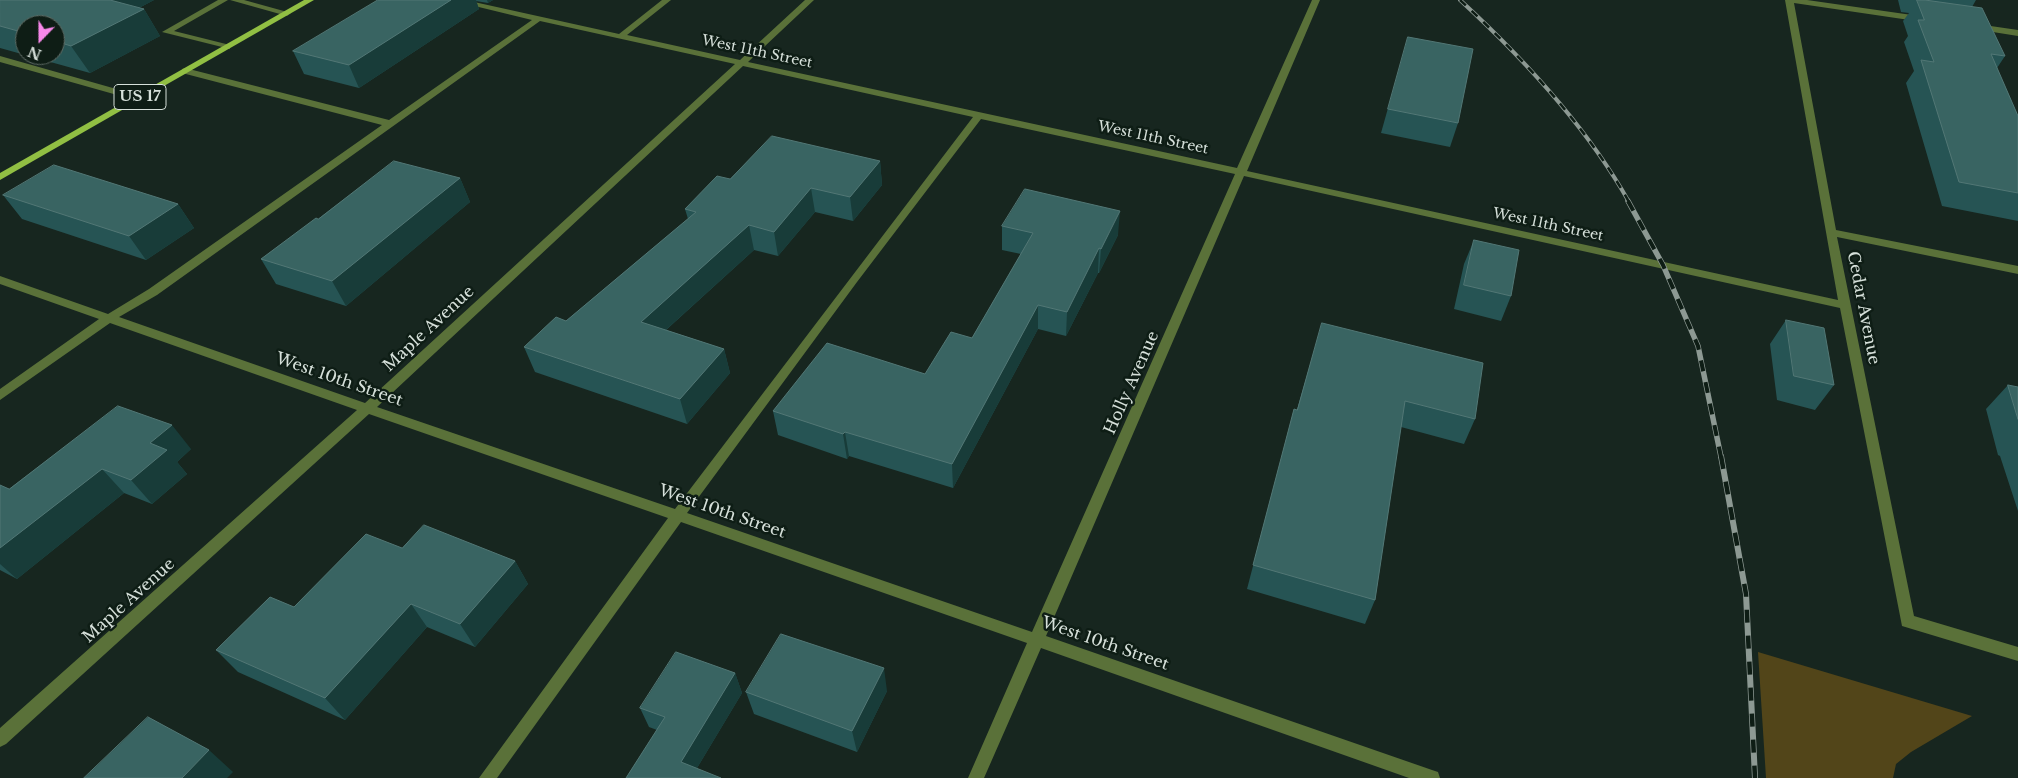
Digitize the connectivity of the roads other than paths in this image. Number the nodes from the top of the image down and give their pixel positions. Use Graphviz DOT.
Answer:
graph roads {
  1 [pos="224,0"];
  2 [pos="234,0"];
  3 [pos="310,0"];
  4 [pos="454,0"];
  5 [pos="667,0"];
  6 [pos="810,0"];
  7 [pos="1316,0"];
  8 [pos="1789,0"];
  9 [pos="287,13"];
  10 [pos="538,19"];
  11 [pos="1932,21"];
  12 [pos="1970,26"];
  13 [pos="2018,33"];
  14 [pos="620,37"];
  15 [pos="227,47"];
  16 [pos="0,59"];
  17 [pos="741,64"];
  18 [pos="185,71"];
  19 [pos="138,98"];
  20 [pos="978,116"];
  21 [pos="391,124"];
  22 [pos="1242,173"];
  23 [pos="0,178"];
  24 [pos="1831,232"];
  25 [pos="2018,270"];
  26 [pos="0,280"];
  27 [pos="1845,305"];
  28 [pos="108,318"];
  29 [pos="0,395"];
  30 [pos="366,409"];
  31 [pos="677,515"];
  32 [pos="1037,638"];
  33 [pos="2018,654"];
  34 [pos="0,739"];
  35 [pos="487,778"];
  36 [pos="976,778"];
  37 [pos="1432,778"];
  1 -- 15 [label="street"];
  2 -- 9 [label="street"];
  3 -- 9 [label="main road, US 17"];
  4 -- 10 [label="street, West 11th Street"];
  5 -- 14 [label="street"];
  6 -- 17 [label="street, Maple Avenue"];
  7 -- 22 [label="street, Holly Avenue"];
  8 -- 11 [label="street"];
  8 -- 24 [label="street, Cedar Avenue"];
  9 -- 15 [label="main road, US 17"];
  10 -- 14 [label="street, West 11th Street"];
  10 -- 21 [label="street"];
  12 -- 13 [label="street"];
  14 -- 17 [label="street, West 11th Street"];
  15 -- 18 [label="main road, US 17"];
  16 -- 19 [label="street"];
  17 -- 20 [label="street, West 11th Street"];
  17 -- 30 [label="street, Maple Avenue"];
  18 -- 19 [label="main road, US 17"];
  18 -- 21 [label="street"];
  19 -- 23 [label="main road, US 17"];
  20 -- 22 [label="street, West 11th Street"];
  20 -- 31 [label="street"];
  21 -- 28 [label="street"];
  22 -- 27 [label="street, West 11th Street"];
  22 -- 32 [label="street, Holly Avenue"];
  24 -- 25 [label="street"];
  24 -- 27 [label="street, Cedar Avenue"];
  26 -- 28 [label="street, West 10th Street"];
  27 -- 33 [label="street, Cedar Avenue"];
  28 -- 29 [label="street"];
  28 -- 30 [label="street, West 10th Street"];
  30 -- 31 [label="street, West 10th Street"];
  30 -- 34 [label="street, Maple Avenue"];
  31 -- 32 [label="street, West 10th Street"];
  31 -- 35 [label="street"];
  32 -- 36 [label="street, Holly Avenue"];
  32 -- 37 [label="street, West 10th Street"];
}
